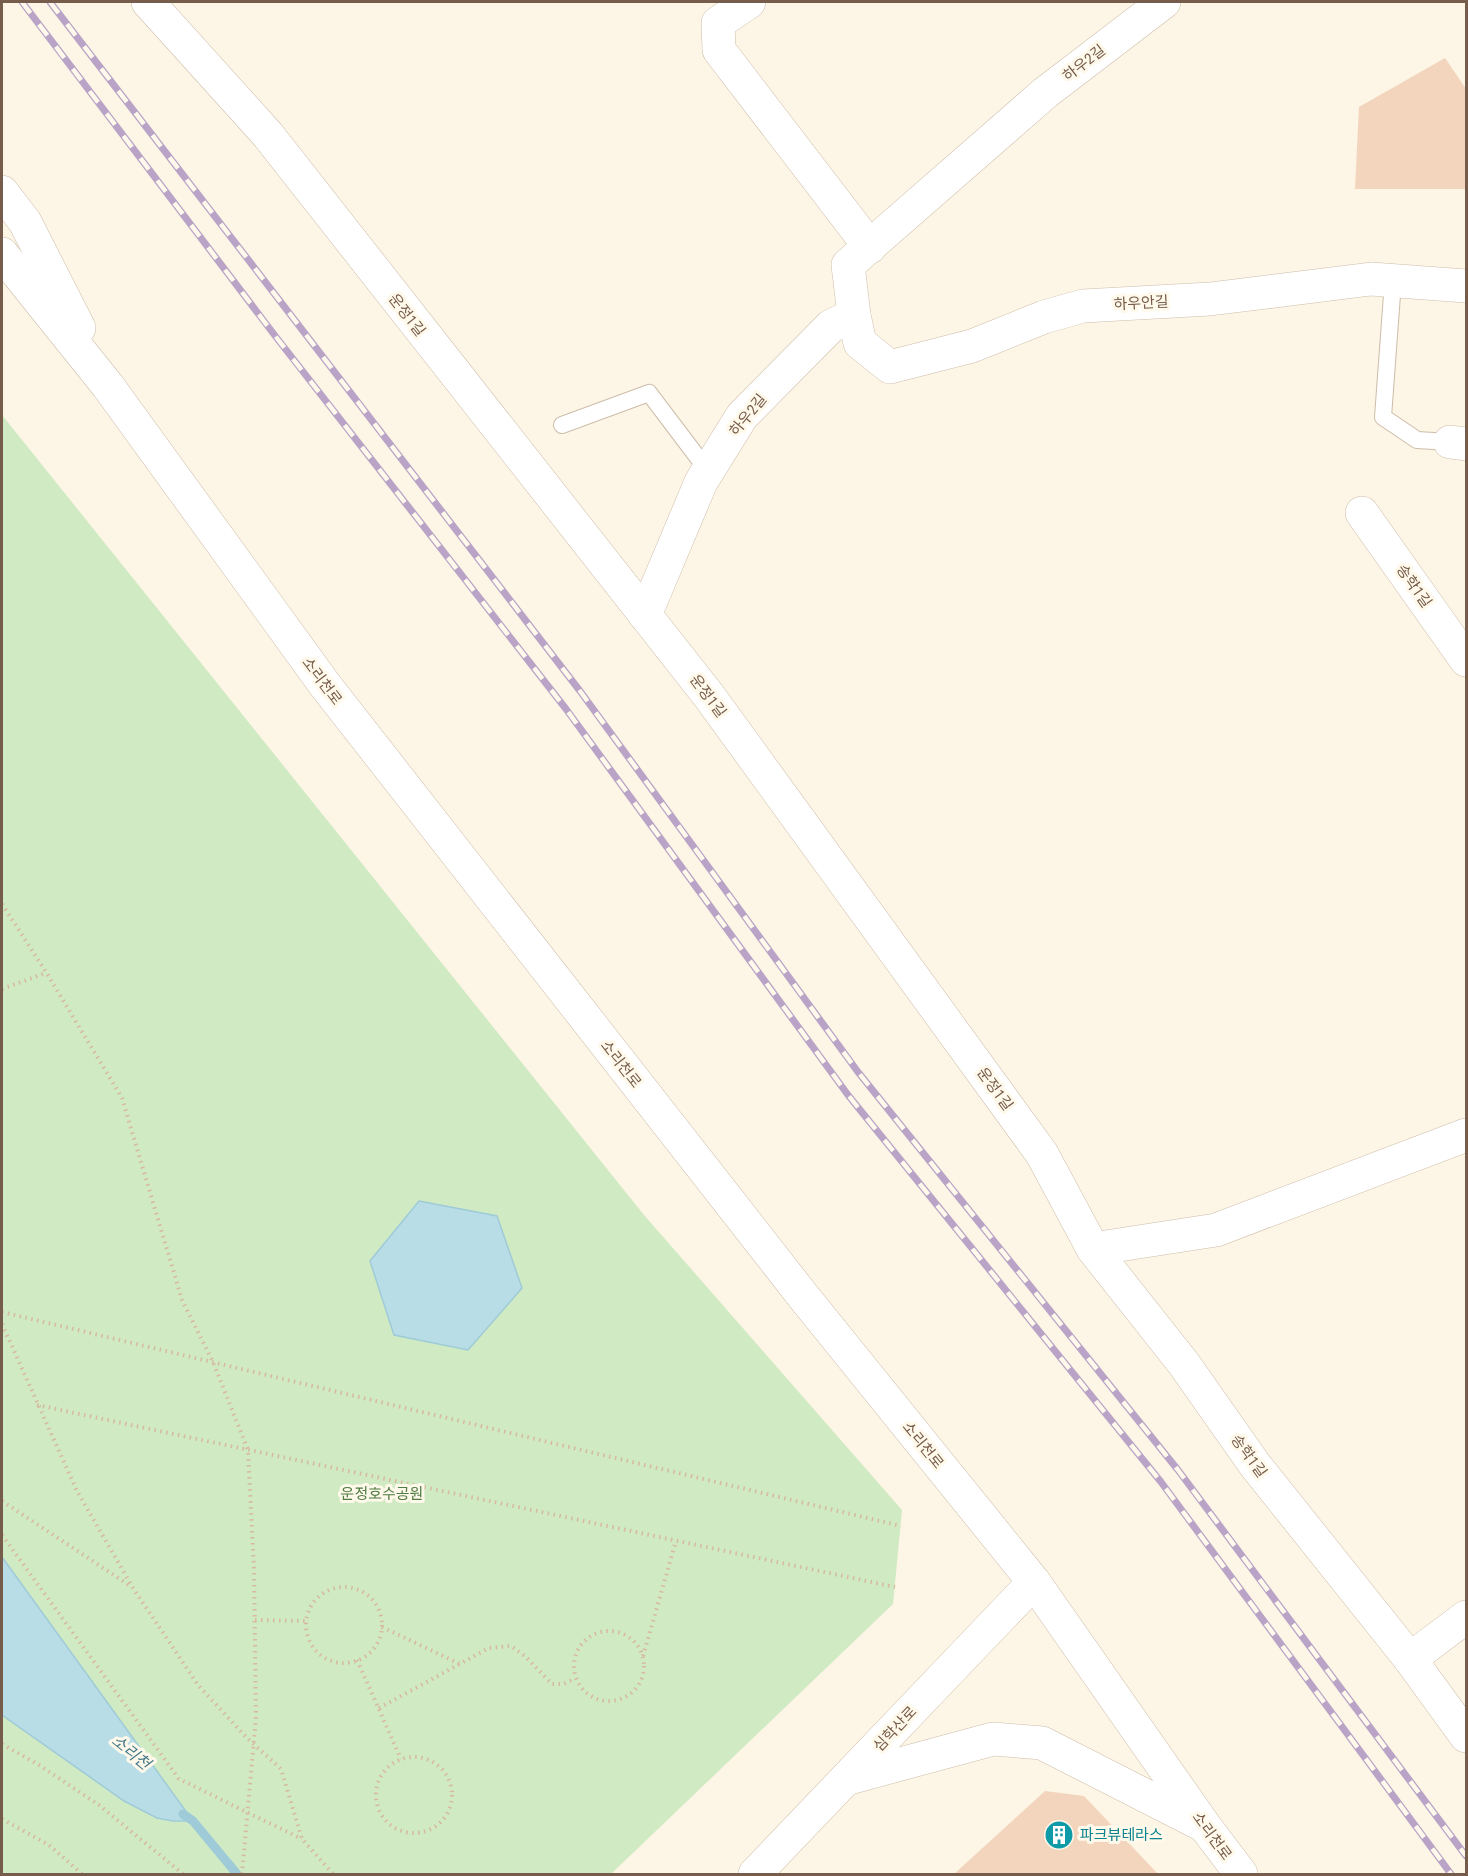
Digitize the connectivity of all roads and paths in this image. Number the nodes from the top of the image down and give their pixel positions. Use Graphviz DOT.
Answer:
graph roads {
  1 [pos="148,2"];
  2 [pos="749,2"];
  3 [pos="1164,2"];
  4 [pos="2,192"];
  5 [pos="870,247"];
  6 [pos="2,254"];
  7 [pos="1393,281"];
  8 [pos="1467,286"];
  9 [pos="854,315"];
  10 [pos="108,386"];
  11 [pos="562,424"];
  12 [pos="1458,443"];
  13 [pos="708,471"];
  14 [pos="1362,513"];
  15 [pos="645,615"];
  16 [pos="1467,660"];
  17 [pos="2,904"];
  18 [pos="46,972"];
  19 [pos="2,989"];
  20 [pos="1467,1135"];
  21 [pos="1042,1154"];
  22 [pos="1093,1249"];
  23 [pos="2,1312"];
  24 [pos="2,1324"];
  25 [pos="213,1362"];
  26 [pos="37,1405"];
  27 [pos="248,1450"];
  28 [pos="2,1502"];
  29 [pos="901,1526"];
  30 [pos="2,1535"];
  31 [pos="676,1541"];
  32 [pos="1034,1582"];
  33 [pos="894,1587"];
  34 [pos="133,1588"];
  35 [pos="1467,1617"];
  36 [pos="255,1620"];
  37 [pos="307,1621"];
  38 [pos="382,1627"];
  39 [pos="643,1656"];
  40 [pos="1410,1659"];
  41 [pos="357,1660"];
  42 [pos="460,1664"];
  43 [pos="575,1678"];
  44 [pos="379,1708"];
  45 [pos="1467,1736"];
  46 [pos="2,1744"];
  47 [pos="401,1759"];
  48 [pos="849,1778"];
  49 [pos="2,1819"];
  50 [pos="1204,1825"];
  51 [pos="302,1839"];
  52 [pos="82,1875"];
  53 [pos="183,1875"];
  54 [pos="242,1875"];
  55 [pos="333,1875"];
  56 [pos="755,1875"];
  57 [pos="1241,1875"];
  1 -- 15 [label="street, 운정1길"];
  2 -- 5 [label="street"];
  3 -- 5 [label="street, 하우2길"];
  4 -- 10 [label="street"];
  5 -- 9 [label="street, 하우2길"];
  6 -- 10 [label="street, 소리천로"];
  7 -- 8 [label="street, 하우안길"];
  7 -- 9 [label="street, 하우안길"];
  7 -- 12 [label="lane"];
  9 -- 13 [label="street, 하우2길"];
  10 -- 32 [label="street, 소리천로"];
  11 -- 13 [label="lane"];
  13 -- 15 [label="street, 하우2길"];
  14 -- 16 [label="street, 송학1길"];
  15 -- 21 [label="street, 운정1길"];
  17 -- 18 [label="path"];
  18 -- 19 [label="path"];
  18 -- 25 [label="path"];
  20 -- 22 [label="street"];
  21 -- 22 [label="street, 송학1길"];
  22 -- 40 [label="street, 송학1길"];
  23 -- 25 [label="path"];
  24 -- 26 [label="path"];
  25 -- 27 [label="path"];
  25 -- 29 [label="path"];
  26 -- 27 [label="path"];
  26 -- 34 [label="path"];
  27 -- 31 [label="path"];
  27 -- 36 [label="path"];
  28 -- 34 [label="path"];
  30 -- 51 [label="path"];
  31 -- 33 [label="path"];
  31 -- 39 [label="path"];
  32 -- 48 [label="street, 심학산로"];
  32 -- 50 [label="street, 소리천로"];
  34 -- 51 [label="path"];
  35 -- 40 [label="street"];
  36 -- 37 [label="path"];
  36 -- 54 [label="path, bridge"];
  37 -- 38 [label="path"];
  37 -- 41 [label="path"];
  38 -- 41 [label="path"];
  38 -- 42 [label="path"];
  39 -- 43 [label="path"];
  39 -- 43 [label="path"];
  40 -- 45 [label="street, 송학1길"];
  41 -- 44 [label="path"];
  42 -- 43 [label="path"];
  42 -- 44 [label="path"];
  44 -- 47 [label="path"];
  46 -- 53 [label="path"];
  47 -- 47 [label="path"];
  48 -- 50 [label="street"];
  48 -- 56 [label="street, 심학산로"];
  49 -- 52 [label="path"];
  50 -- 57 [label="street, 소리천로"];
  51 -- 55 [label="path"];
}
